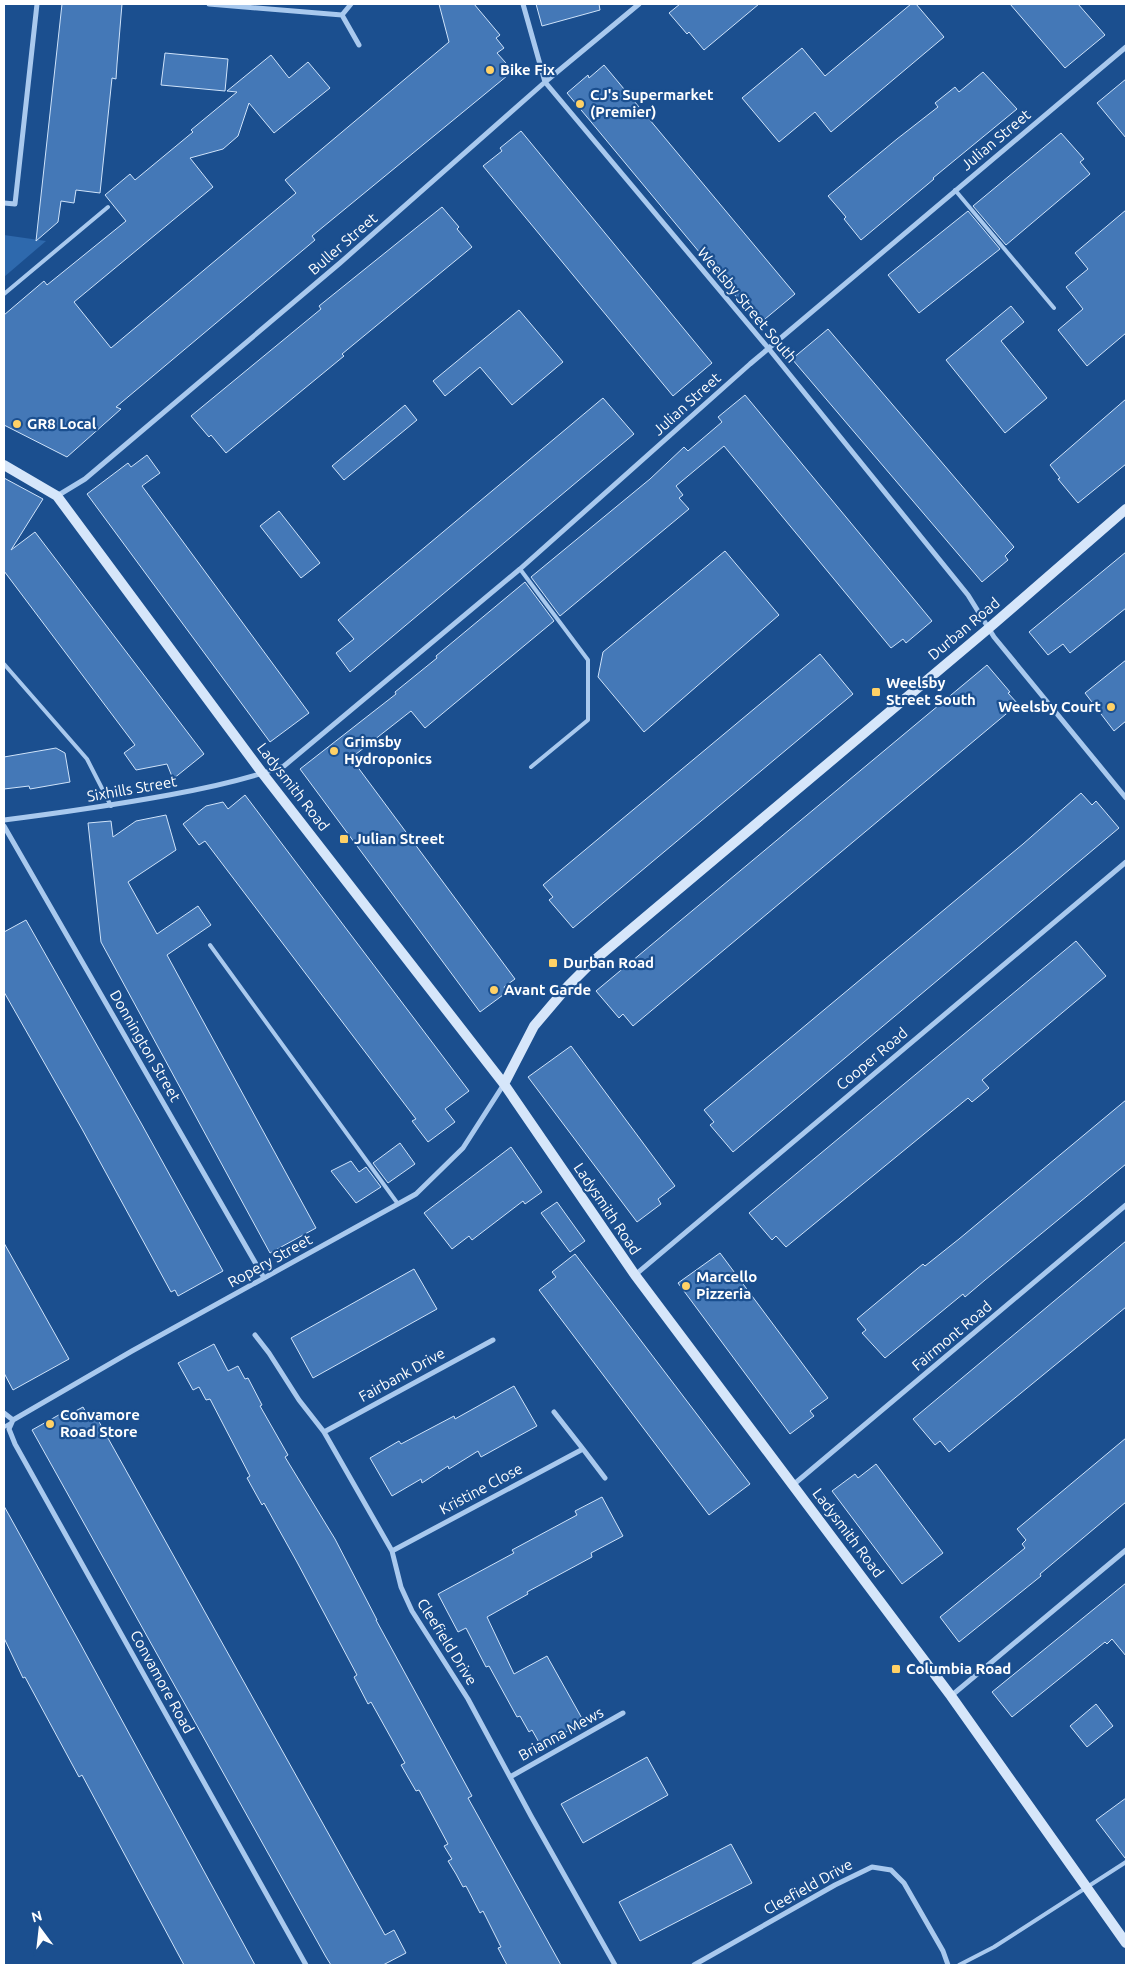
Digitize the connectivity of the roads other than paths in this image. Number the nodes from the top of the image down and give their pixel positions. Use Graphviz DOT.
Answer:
graph roads {
  1 [pos="37,4"];
  2 [pos="209,4"];
  3 [pos="351,4"];
  4 [pos="523,4"];
  5 [pos="639,4"];
  6 [pos="342,16"];
  7 [pos="359,45"];
  8 [pos="1126,47"];
  9 [pos="545,82"];
  10 [pos="956,190"];
  11 [pos="4,203"];
  12 [pos="108,207"];
  13 [pos="4,294"];
  14 [pos="1054,308"];
  15 [pos="768,349"];
  16 [pos="4,465"];
  17 [pos="57,496"];
  18 [pos="1126,509"];
  19 [pos="520,569"];
  20 [pos="989,628"];
  21 [pos="4,664"];
  22 [pos="531,768"];
  23 [pos="263,774"];
  24 [pos="1126,798"];
  25 [pos="111,806"];
  26 [pos="4,820"];
  27 [pos="4,826"];
  28 [pos="1126,862"];
  29 [pos="210,945"];
  30 [pos="504,1084"];
  31 [pos="398,1204"];
  32 [pos="1126,1205"];
  33 [pos="634,1275"];
  34 [pos="264,1278"];
  35 [pos="255,1336"];
  36 [pos="492,1340"];
  37 [pos="554,1412"];
  38 [pos="4,1413"];
  39 [pos="12,1421"];
  40 [pos="4,1427"];
  41 [pos="324,1432"];
  42 [pos="583,1450"];
  43 [pos="605,1478"];
  44 [pos="793,1485"];
  45 [pos="1126,1550"];
  46 [pos="392,1552"];
  47 [pos="952,1696"];
  48 [pos="623,1714"];
  49 [pos="510,1777"];
  50 [pos="1126,1862"];
  51 [pos="1087,1888"];
  52 [pos="1126,1943"];
  53 [pos="306,1965"];
  54 [pos="615,1965"];
  55 [pos="694,1965"];
  56 [pos="948,1965"];
  57 [pos="959,1965"];
  1 -- 11 [label="street"];
  2 -- 6 [label="street"];
  3 -- 6 [label="street"];
  4 -- 9 [label="street, Weelsby Street South"];
  5 -- 9 [label="street, Buller Street"];
  6 -- 7 [label="street"];
  8 -- 10 [label="street, Julian Street"];
  9 -- 15 [label="street, Weelsby Street South"];
  9 -- 17 [label="street, Buller Street"];
  10 -- 14 [label="lane"];
  10 -- 15 [label="street, Julian Street"];
  12 -- 13 [label="lane"];
  15 -- 19 [label="street, Julian Street"];
  15 -- 20 [label="street, Weelsby Street South"];
  16 -- 17 [label="street"];
  17 -- 23 [label="street, Ladysmith Road"];
  18 -- 20 [label="street, Durban Road"];
  19 -- 22 [label="lane"];
  19 -- 23 [label="street, Julian Street"];
  20 -- 24 [label="street, Weelsby Street South"];
  20 -- 30 [label="street, Durban Road"];
  21 -- 25 [label="lane"];
  23 -- 25 [label="street, Sixhills Street"];
  23 -- 30 [label="street, Ladysmith Road"];
  25 -- 26 [label="street, Sixhills Street"];
  27 -- 34 [label="street, Donnington Street"];
  28 -- 33 [label="street, Cooper Road"];
  29 -- 31 [label="lane"];
  30 -- 31 [label="street, Ropery Street"];
  30 -- 33 [label="street, Ladysmith Road"];
  31 -- 34 [label="street, Ropery Street"];
  32 -- 44 [label="street, Fairmont Road"];
  33 -- 44 [label="street, Ladysmith Road"];
  34 -- 39 [label="street, Ropery Street"];
  35 -- 41 [label="street, Cleefield Drive"];
  36 -- 41 [label="street, Fairbank Drive"];
  37 -- 42 [label="street"];
  38 -- 39 [label="street"];
  39 -- 40 [label="lane"];
  39 -- 53 [label="street, Convamore Road"];
  41 -- 46 [label="street, Cleefield Drive"];
  42 -- 43 [label="street"];
  42 -- 46 [label="street, Kristine Close"];
  44 -- 47 [label="street, Ladysmith Road"];
  45 -- 47 [label="street"];
  46 -- 49 [label="street, Cleefield Drive"];
  47 -- 51 [label="street, Ladysmith Road"];
  48 -- 49 [label="street, Brianna Mews"];
  49 -- 54 [label="street, Cleefield Drive"];
  50 -- 51 [label="lane"];
  51 -- 52 [label="street, Ladysmith Road"];
  51 -- 57 [label="lane"];
  55 -- 56 [label="street, Cleefield Drive"];
}
